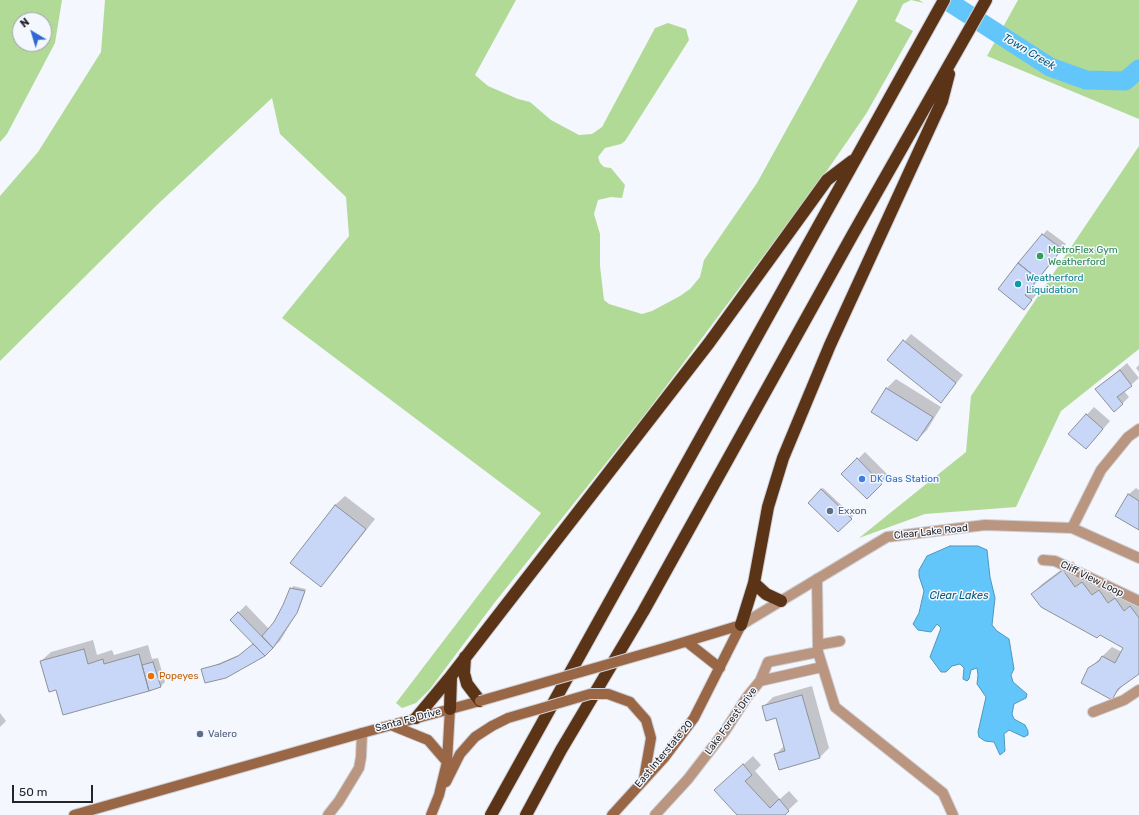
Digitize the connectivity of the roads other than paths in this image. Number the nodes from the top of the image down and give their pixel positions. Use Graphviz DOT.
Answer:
graph roads {
  1 [pos="944,0"];
  2 [pos="986,0"];
  3 [pos="953,60"];
  4 [pos="857,158"];
  5 [pos="1139,429"];
  6 [pos="1072,528"];
  7 [pos="1139,558"];
  8 [pos="1043,560"];
  9 [pos="817,579"];
  10 [pos="754,583"];
  11 [pos="781,601"];
  12 [pos="1139,602"];
  13 [pos="741,625"];
  14 [pos="840,641"];
  15 [pos="687,642"];
  16 [pos="818,648"];
  17 [pos="465,657"];
  18 [pos="822,667"];
  19 [pos="720,668"];
  20 [pos="451,676"];
  21 [pos="760,682"];
  22 [pos="1139,690"];
  23 [pos="480,701"];
  24 [pos="450,709"];
  25 [pos="1093,712"];
  26 [pos="416,718"];
  27 [pos="391,725"];
  28 [pos="362,733"];
  29 [pos="447,762"];
  30 [pos="644,778"];
  31 [pos="439,795"];
  32 [pos="74,815"];
  33 [pos="328,815"];
  34 [pos="431,815"];
  35 [pos="491,815"];
  36 [pos="526,815"];
  37 [pos="612,815"];
  38 [pos="655,815"];
  39 [pos="953,815"];
  1 -- 4 [label="highway"];
  2 -- 3 [label="highway"];
  3 -- 10 [label="highway"];
  3 -- 36 [label="highway"];
  4 -- 17 [label="highway"];
  4 -- 35 [label="highway"];
  5 -- 6 [label="street"];
  6 -- 7 [label="street, Clear Lake Road"];
  6 -- 9 [label="street, Clear Lake Road"];
  8 -- 12 [label="street, Cliff View Loop"];
  9 -- 11 [label="street, Clear Lake Road"];
  9 -- 16 [label="street"];
  10 -- 11 [label="highway"];
  10 -- 13 [label="highway"];
  11 -- 13 [label="street, Clear Lake Road"];
  13 -- 15 [label="main road, Santa Fe Drive"];
  13 -- 19 [label="main road, East Interstate 20"];
  14 -- 16 [label="street"];
  15 -- 19 [label="main road"];
  15 -- 23 [label="main road, Santa Fe Drive, bridge"];
  16 -- 18 [label="street"];
  16 -- 21 [label="street, Lake Forest Drive"];
  17 -- 20 [label="highway"];
  17 -- 23 [label="highway"];
  18 -- 21 [label="street"];
  18 -- 39 [label="street"];
  19 -- 30 [label="main road, East Interstate 20"];
  20 -- 24 [label="highway"];
  20 -- 26 [label="highway"];
  21 -- 38 [label="street, Lake Forest Drive"];
  22 -- 25 [label="street"];
  23 -- 24 [label="main road, Santa Fe Drive"];
  24 -- 26 [label="main road, Santa Fe Drive"];
  24 -- 29 [label="main road"];
  26 -- 27 [label="main road, Santa Fe Drive"];
  27 -- 28 [label="main road, Santa Fe Drive"];
  27 -- 29 [label="main road"];
  28 -- 32 [label="main road, Santa Fe Drive"];
  28 -- 33 [label="street"];
  29 -- 31 [label="main road"];
  30 -- 31 [label="main road, bridge"];
  30 -- 37 [label="main road, East Interstate 20"];
  31 -- 34 [label="main road"];
}
